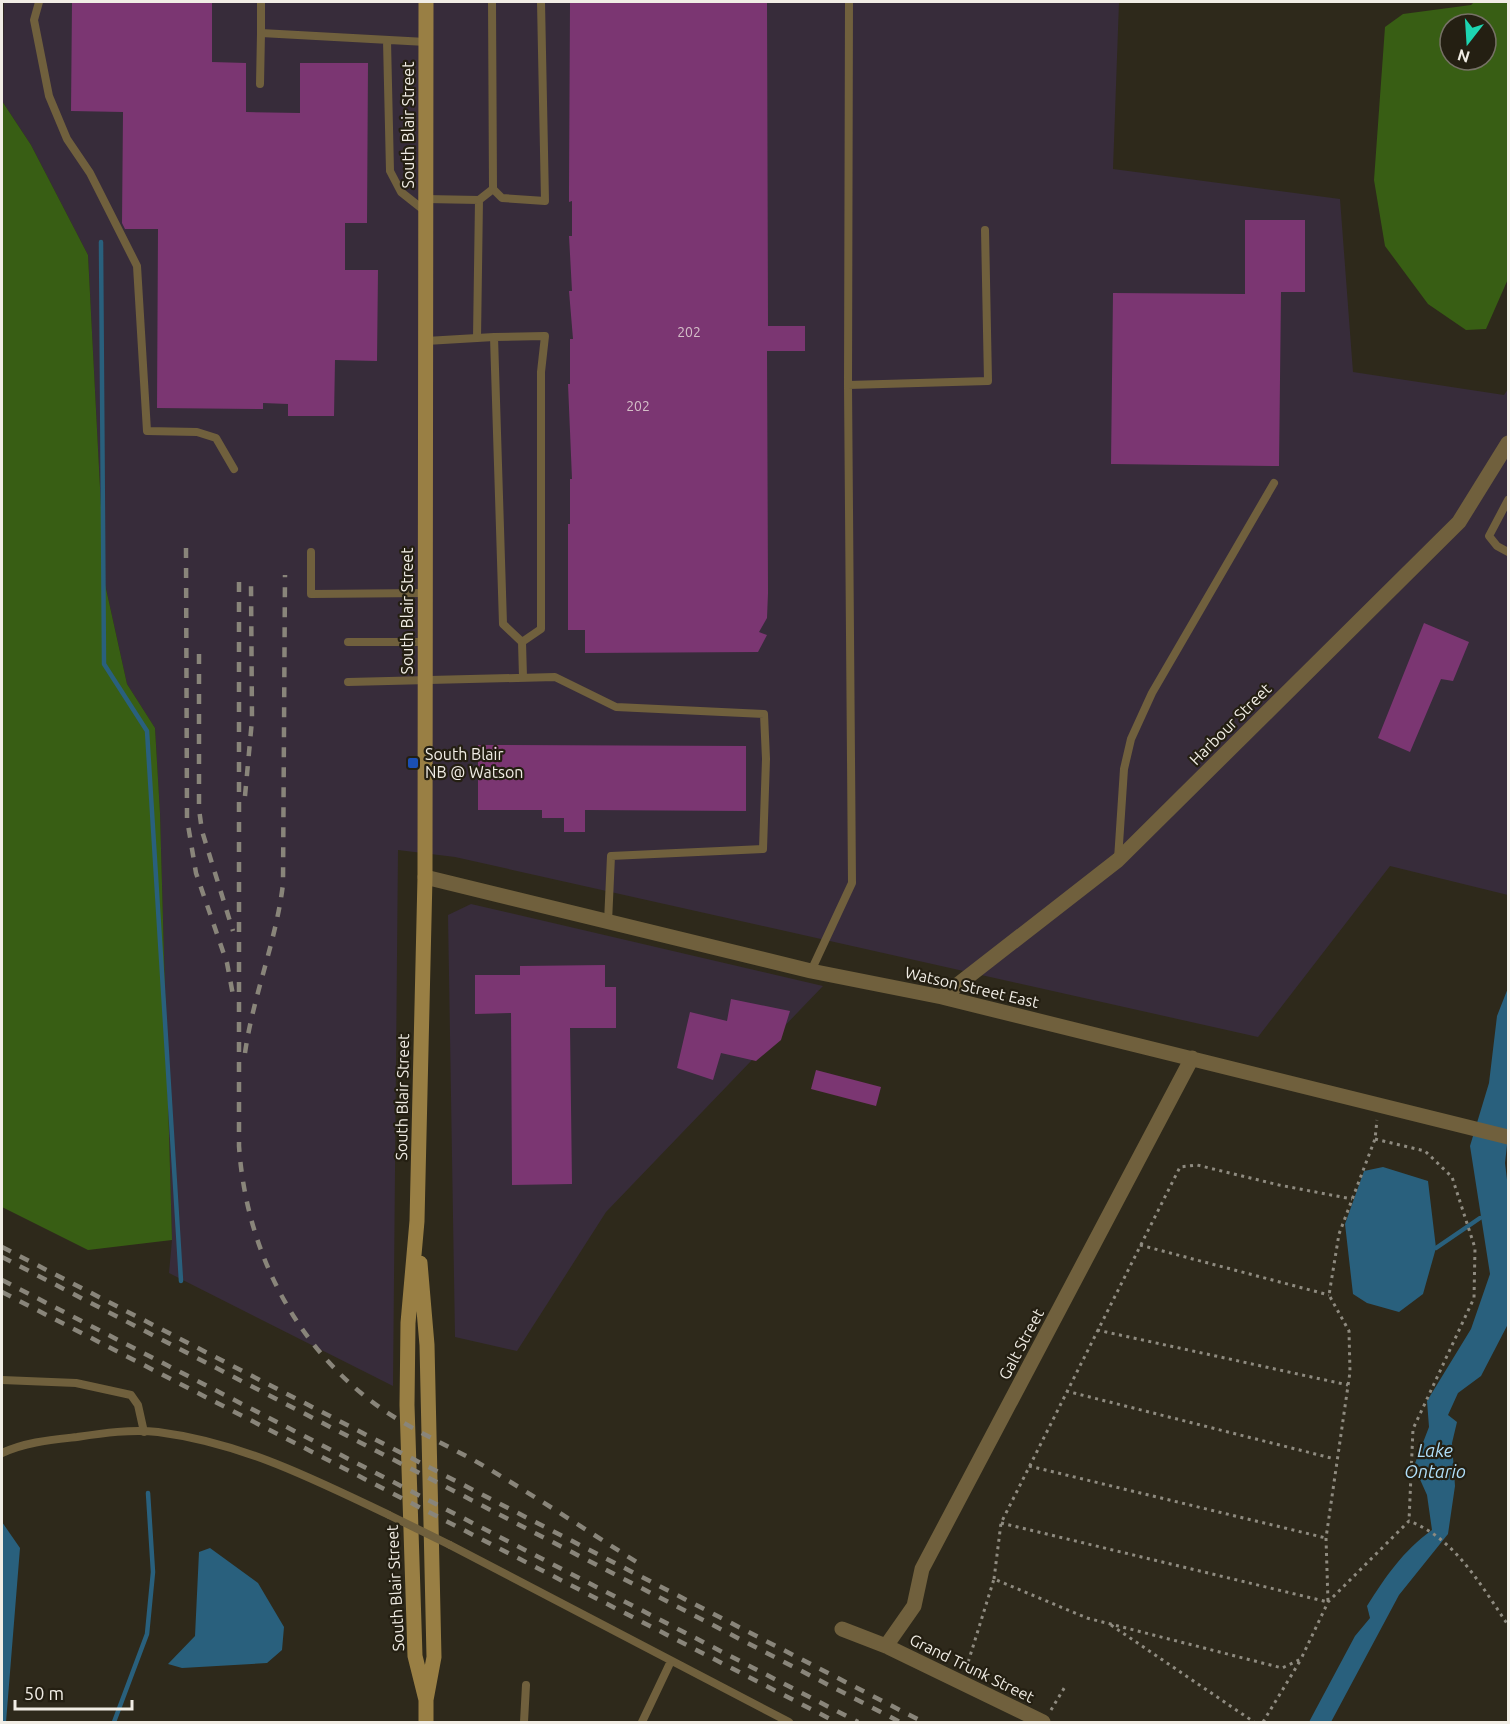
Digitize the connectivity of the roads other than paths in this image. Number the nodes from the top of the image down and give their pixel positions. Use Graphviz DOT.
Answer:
graph roads {
  1 [pos="39,2"];
  2 [pos="261,2"];
  3 [pos="426,2"];
  4 [pos="492,2"];
  5 [pos="541,2"];
  6 [pos="849,2"];
  7 [pos="261,33"];
  8 [pos="387,41"];
  9 [pos="426,42"];
  10 [pos="260,84"];
  11 [pos="493,189"];
  12 [pos="479,200"];
  13 [pos="426,206"];
  14 [pos="985,230"];
  15 [pos="494,337"];
  16 [pos="477,338"];
  17 [pos="426,340"];
  18 [pos="848,385"];
  19 [pos="1509,443"];
  20 [pos="234,469"];
  21 [pos="1274,483"];
  22 [pos="1509,500"];
  23 [pos="311,552"];
  24 [pos="1509,552"];
  25 [pos="425,593"];
  26 [pos="348,642"];
  27 [pos="425,642"];
  28 [pos="522,642"];
  29 [pos="523,677"];
  30 [pos="425,681"];
  31 [pos="348,682"];
  32 [pos="1118,860"];
  33 [pos="425,877"];
  34 [pos="608,922"];
  35 [pos="811,971"];
  36 [pos="942,997"];
  37 [pos="1192,1058"];
  38 [pos="1509,1137"];
  39 [pos="417,1221"];
  40 [pos="2,1380"];
  41 [pos="144,1432"];
  42 [pos="2,1453"];
  43 [pos="842,1629"];
  44 [pos="886,1646"];
  45 [pos="671,1661"];
  46 [pos="526,1684"];
  47 [pos="426,1700"];
  48 [pos="1046,1718"];
  49 [pos="426,1722"];
  50 [pos="524,1722"];
  51 [pos="642,1722"];
  52 [pos="789,1722"];
  1 -- 20 [label="lane"];
  2 -- 7 [label="lane"];
  3 -- 9 [label="street, South Blair Street"];
  4 -- 11 [label="lane"];
  5 -- 11 [label="lane"];
  6 -- 18 [label="lane"];
  7 -- 8 [label="lane"];
  7 -- 10 [label="lane"];
  8 -- 9 [label="lane"];
  8 -- 13 [label="lane"];
  9 -- 13 [label="street, South Blair Street"];
  11 -- 12 [label="lane"];
  12 -- 13 [label="lane"];
  12 -- 16 [label="lane"];
  13 -- 17 [label="street, South Blair Street"];
  14 -- 18 [label="lane"];
  15 -- 16 [label="lane"];
  15 -- 28 [label="lane"];
  15 -- 28 [label="lane"];
  16 -- 17 [label="lane"];
  17 -- 25 [label="street, South Blair Street"];
  18 -- 35 [label="lane"];
  19 -- 32 [label="street, Harbour Street"];
  21 -- 32 [label="lane"];
  22 -- 24 [label="lane"];
  23 -- 25 [label="lane"];
  25 -- 27 [label="street, South Blair Street"];
  26 -- 27 [label="lane"];
  27 -- 30 [label="street, South Blair Street"];
  28 -- 29 [label="lane"];
  29 -- 30 [label="lane"];
  29 -- 34 [label="lane"];
  30 -- 31 [label="lane"];
  30 -- 33 [label="street, South Blair Street"];
  32 -- 36 [label="street, Harbour Street"];
  33 -- 34 [label="street, Watson Street East"];
  33 -- 39 [label="street, South Blair Street"];
  34 -- 35 [label="street, Watson Street East"];
  35 -- 36 [label="street, Watson Street East"];
  36 -- 37 [label="street, Watson Street East"];
  37 -- 38 [label="street, Watson Street East"];
  37 -- 44 [label="street, Galt Street"];
  39 -- 47 [label="street, South Blair Street"];
  39 -- 47 [label="street, South Blair Street"];
  40 -- 41 [label="lane"];
  41 -- 42 [label="lane"];
  41 -- 45 [label="lane, bridge"];
  43 -- 44 [label="street, Grand Trunk Street"];
  44 -- 48 [label="street, Grand Trunk Street"];
  45 -- 51 [label="lane"];
  45 -- 52 [label="lane"];
  46 -- 50 [label="lane"];
  47 -- 49 [label="street, South Blair Street"];
}
